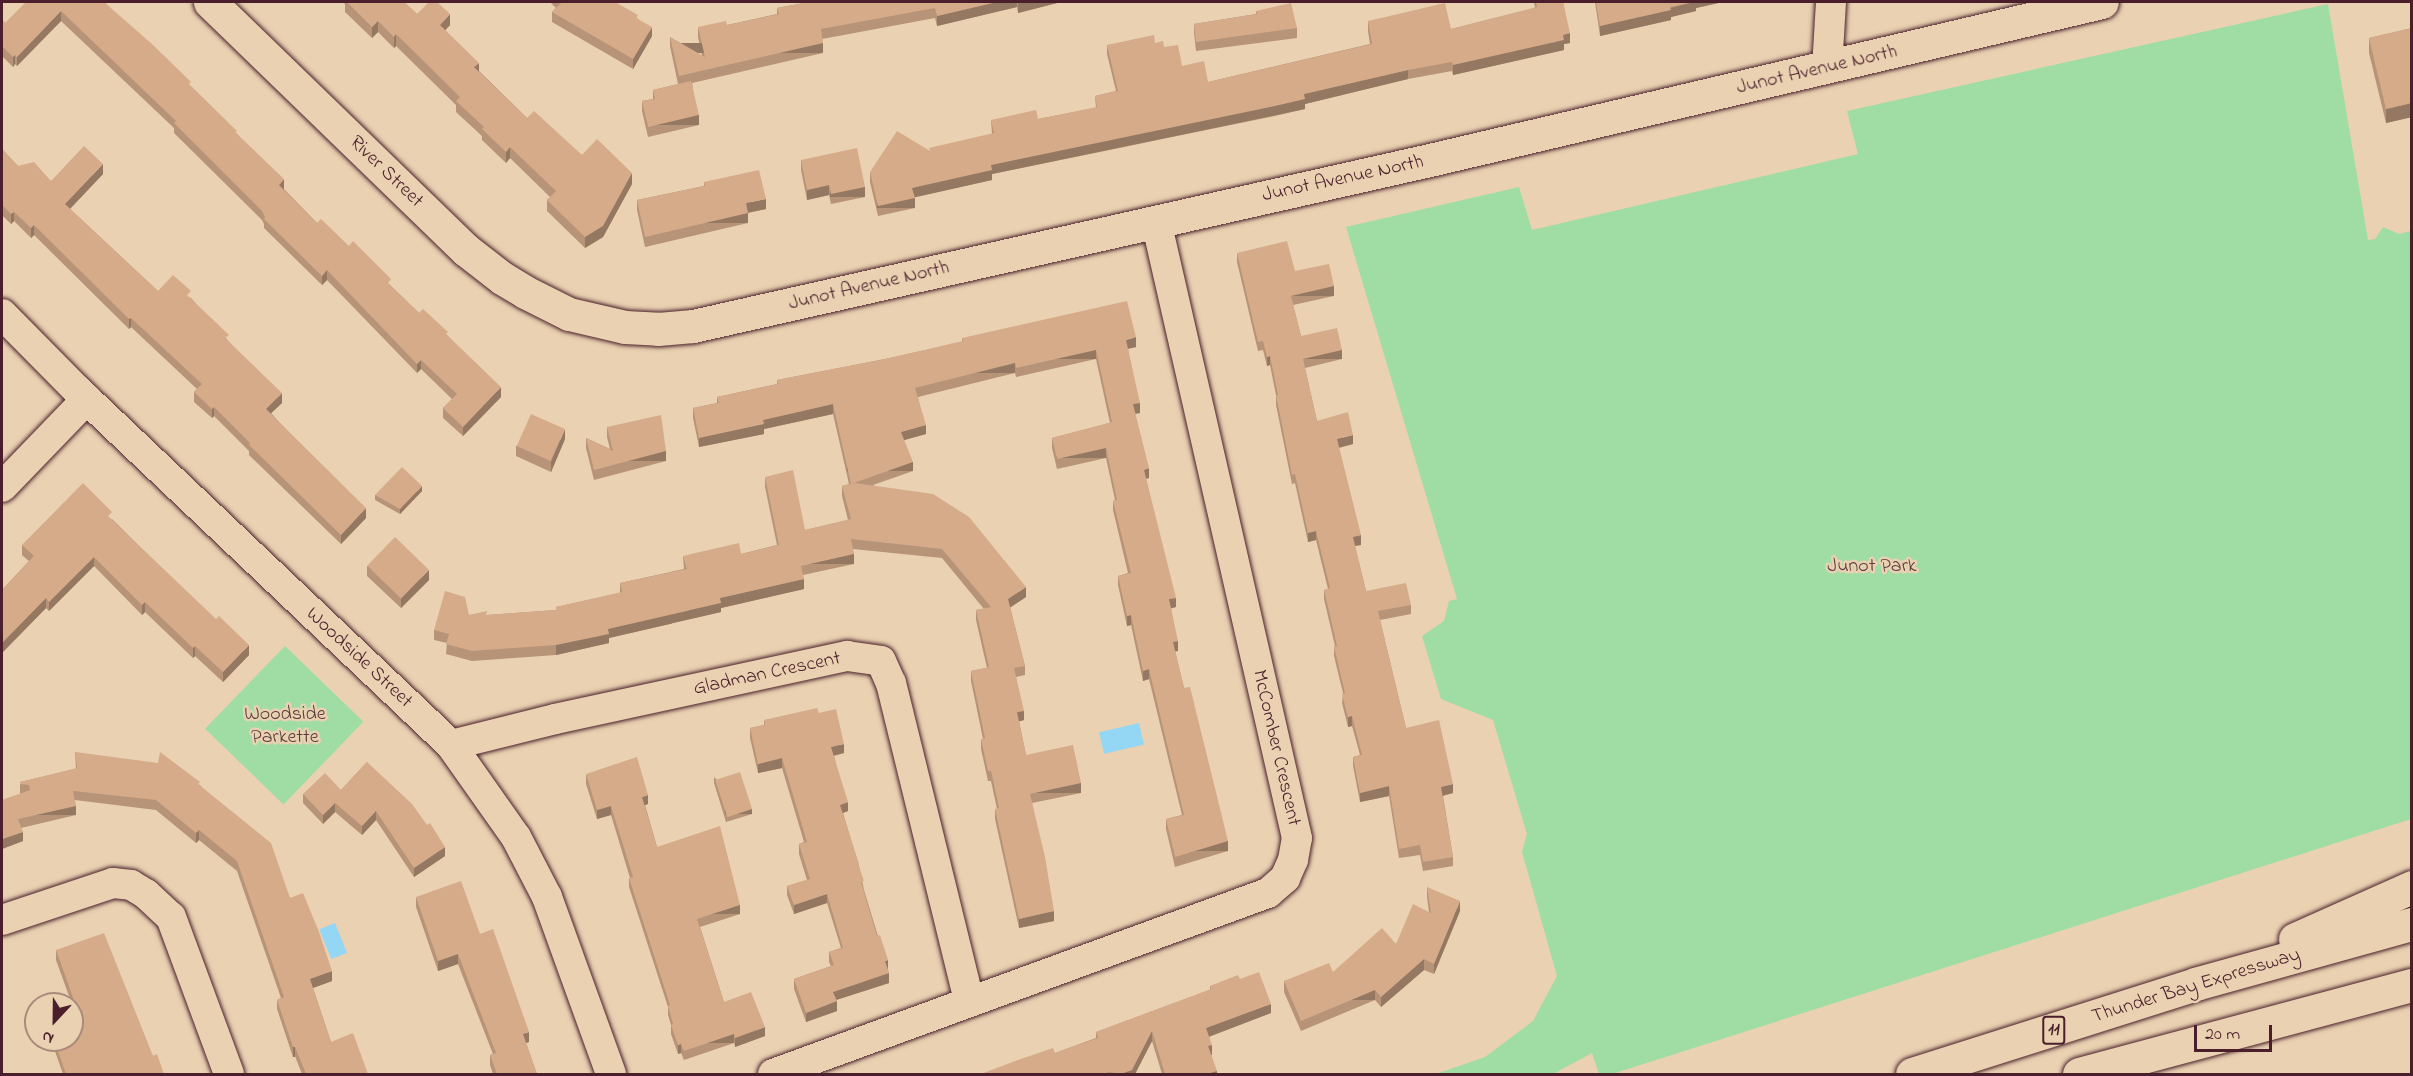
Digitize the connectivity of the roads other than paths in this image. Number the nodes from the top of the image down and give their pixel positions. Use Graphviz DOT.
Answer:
graph roads {
  1 [pos="210,2"];
  2 [pos="1831,2"];
  3 [pos="2102,2"];
  4 [pos="1827,68"];
  5 [pos="1156,221"];
  6 [pos="2,314"];
  7 [pos="581,316"];
  8 [pos="87,399"];
  9 [pos="2,487"];
  10 [pos="451,745"];
  11 [pos="2412,887"];
  12 [pos="2,920"];
  13 [pos="2412,924"];
  14 [pos="2195,984"];
  15 [pos="2412,985"];
  16 [pos="969,1001"];
  17 [pos="2412,1005"];
  18 [pos="2236,1033"];
  19 [pos="229,1074"];
  20 [pos="611,1074"];
  21 [pos="773,1074"];
  22 [pos="1912,1074"];
  23 [pos="2079,1074"];
  1 -- 7 [label="main road, River Street"];
  2 -- 4 [label="street"];
  3 -- 4 [label="main road, Junot Avenue North"];
  4 -- 5 [label="main road, Junot Avenue North"];
  5 -- 7 [label="main road, Junot Avenue North"];
  5 -- 16 [label="street, McComber Crescent"];
  6 -- 8 [label="street, Woodside Street"];
  8 -- 9 [label="street"];
  8 -- 10 [label="street, Woodside Street"];
  10 -- 16 [label="street, Gladman Crescent"];
  10 -- 20 [label="street, Woodside Street"];
  11 -- 14 [label="main road"];
  12 -- 19 [label="street"];
  13 -- 14 [label="main road, Thunder Bay Expressway / 11"];
  14 -- 22 [label="main road, Thunder Bay Expressway / 11"];
  15 -- 18 [label="main road"];
  16 -- 21 [label="street, McComber Crescent"];
  17 -- 18 [label="main road"];
  18 -- 23 [label="main road"];
}
